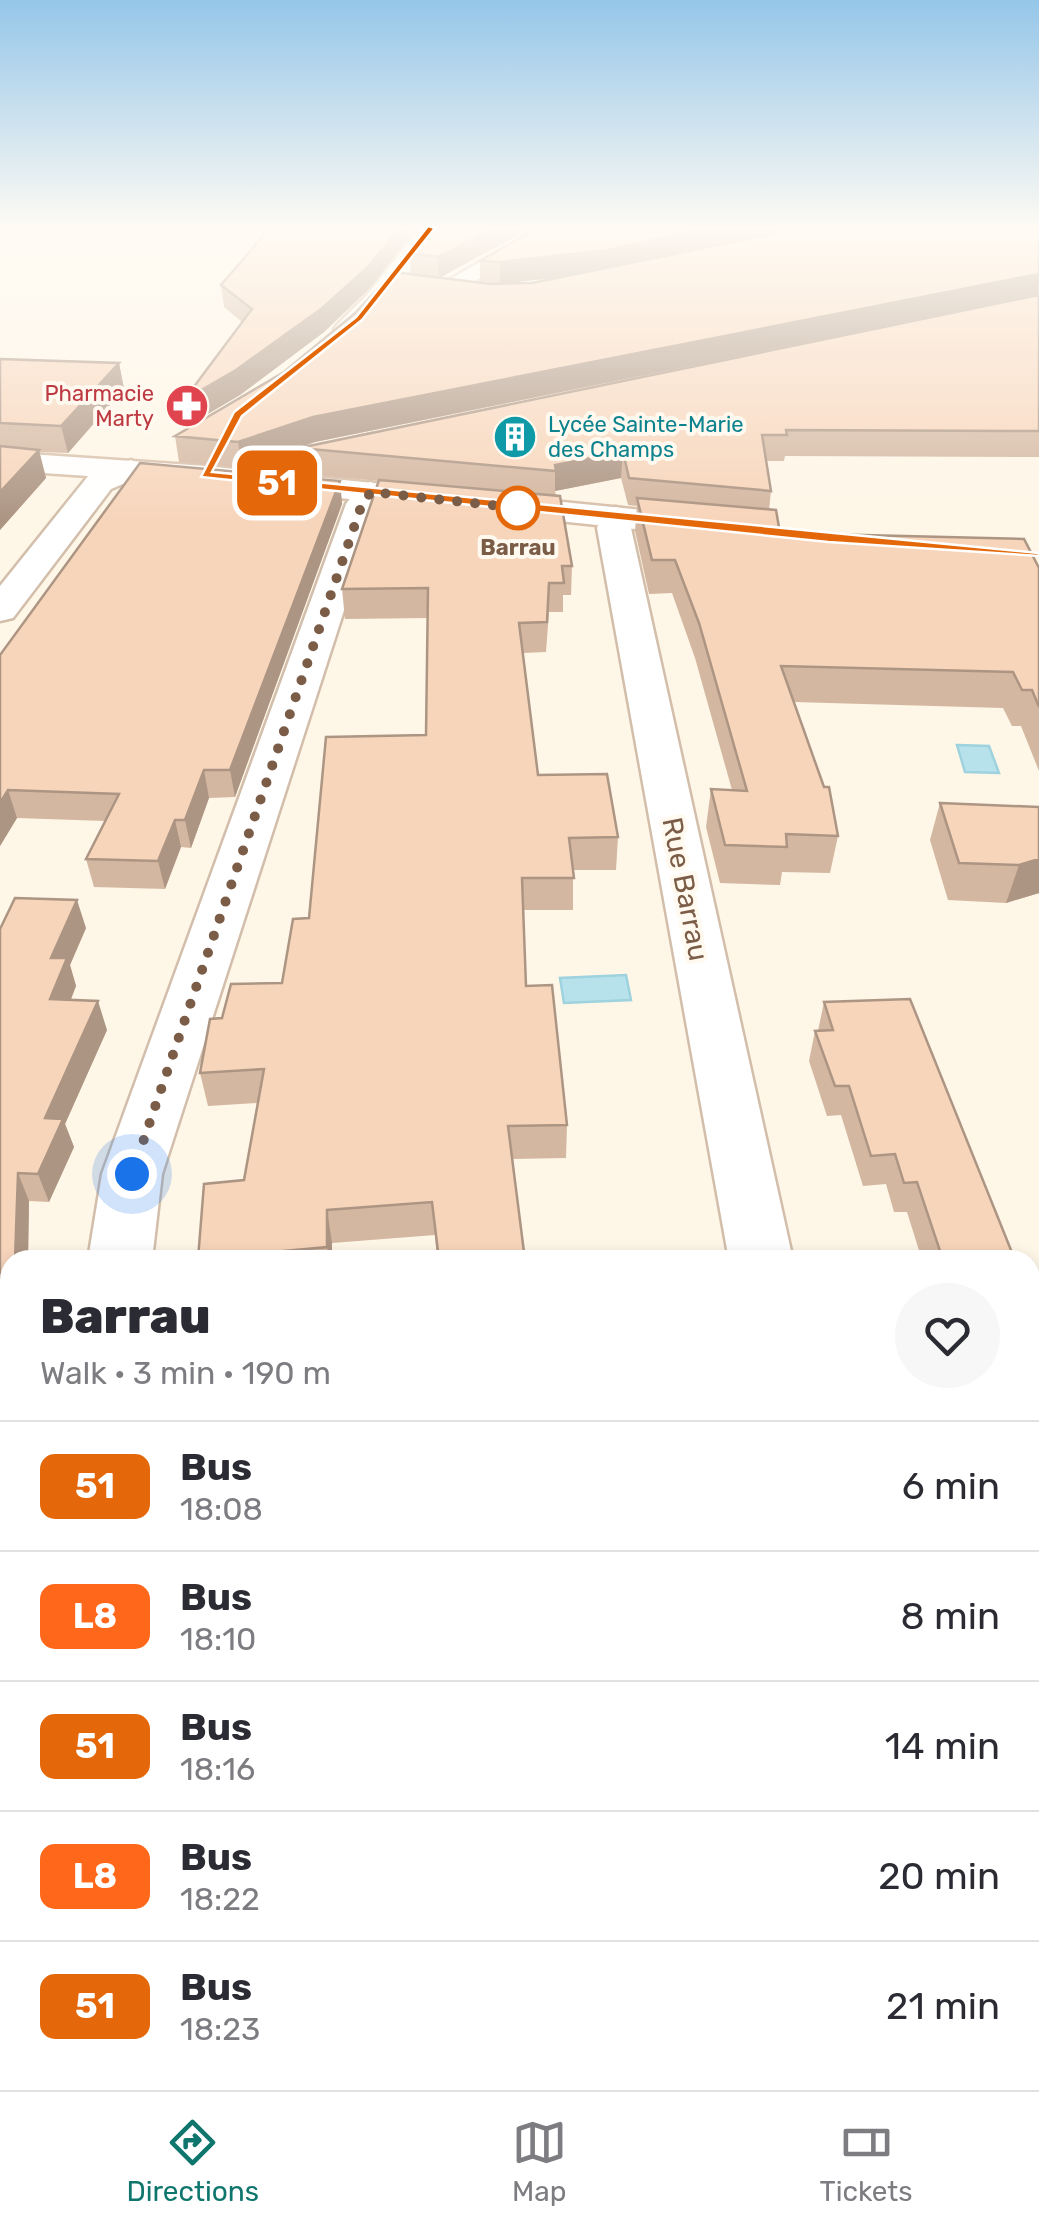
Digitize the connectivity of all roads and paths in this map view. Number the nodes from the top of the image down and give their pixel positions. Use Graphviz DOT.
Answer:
graph roads {
  1 [pos="350,326"];
  2 [pos="321,350"];
  3 [pos="396,438"];
  4 [pos="226,441"];
  5 [pos="182,444"];
  6 [pos="0,461"];
  7 [pos="131,469"];
  8 [pos="205,475"];
  9 [pos="251,480"];
  10 [pos="371,492"];
  11 [pos="616,517"];
  12 [pos="750,531"];
  13 [pos="0,610"];
  14 [pos="121,1250"];
  15 [pos="759,1250"];
  1 -- 2 [label="street"];
  3 -- 9 [label="street"];
  4 -- 8 [label="street"];
  5 -- 7 [label="street"];
  6 -- 7 [label="street"];
  7 -- 8 [label="street"];
  7 -- 13 [label="street"];
  8 -- 9 [label="street"];
  9 -- 10 [label="street"];
  10 -- 11 [label="street"];
  10 -- 14 [label="street"];
  11 -- 12 [label="street"];
  11 -- 15 [label="street, Rue Barrau"];
}
